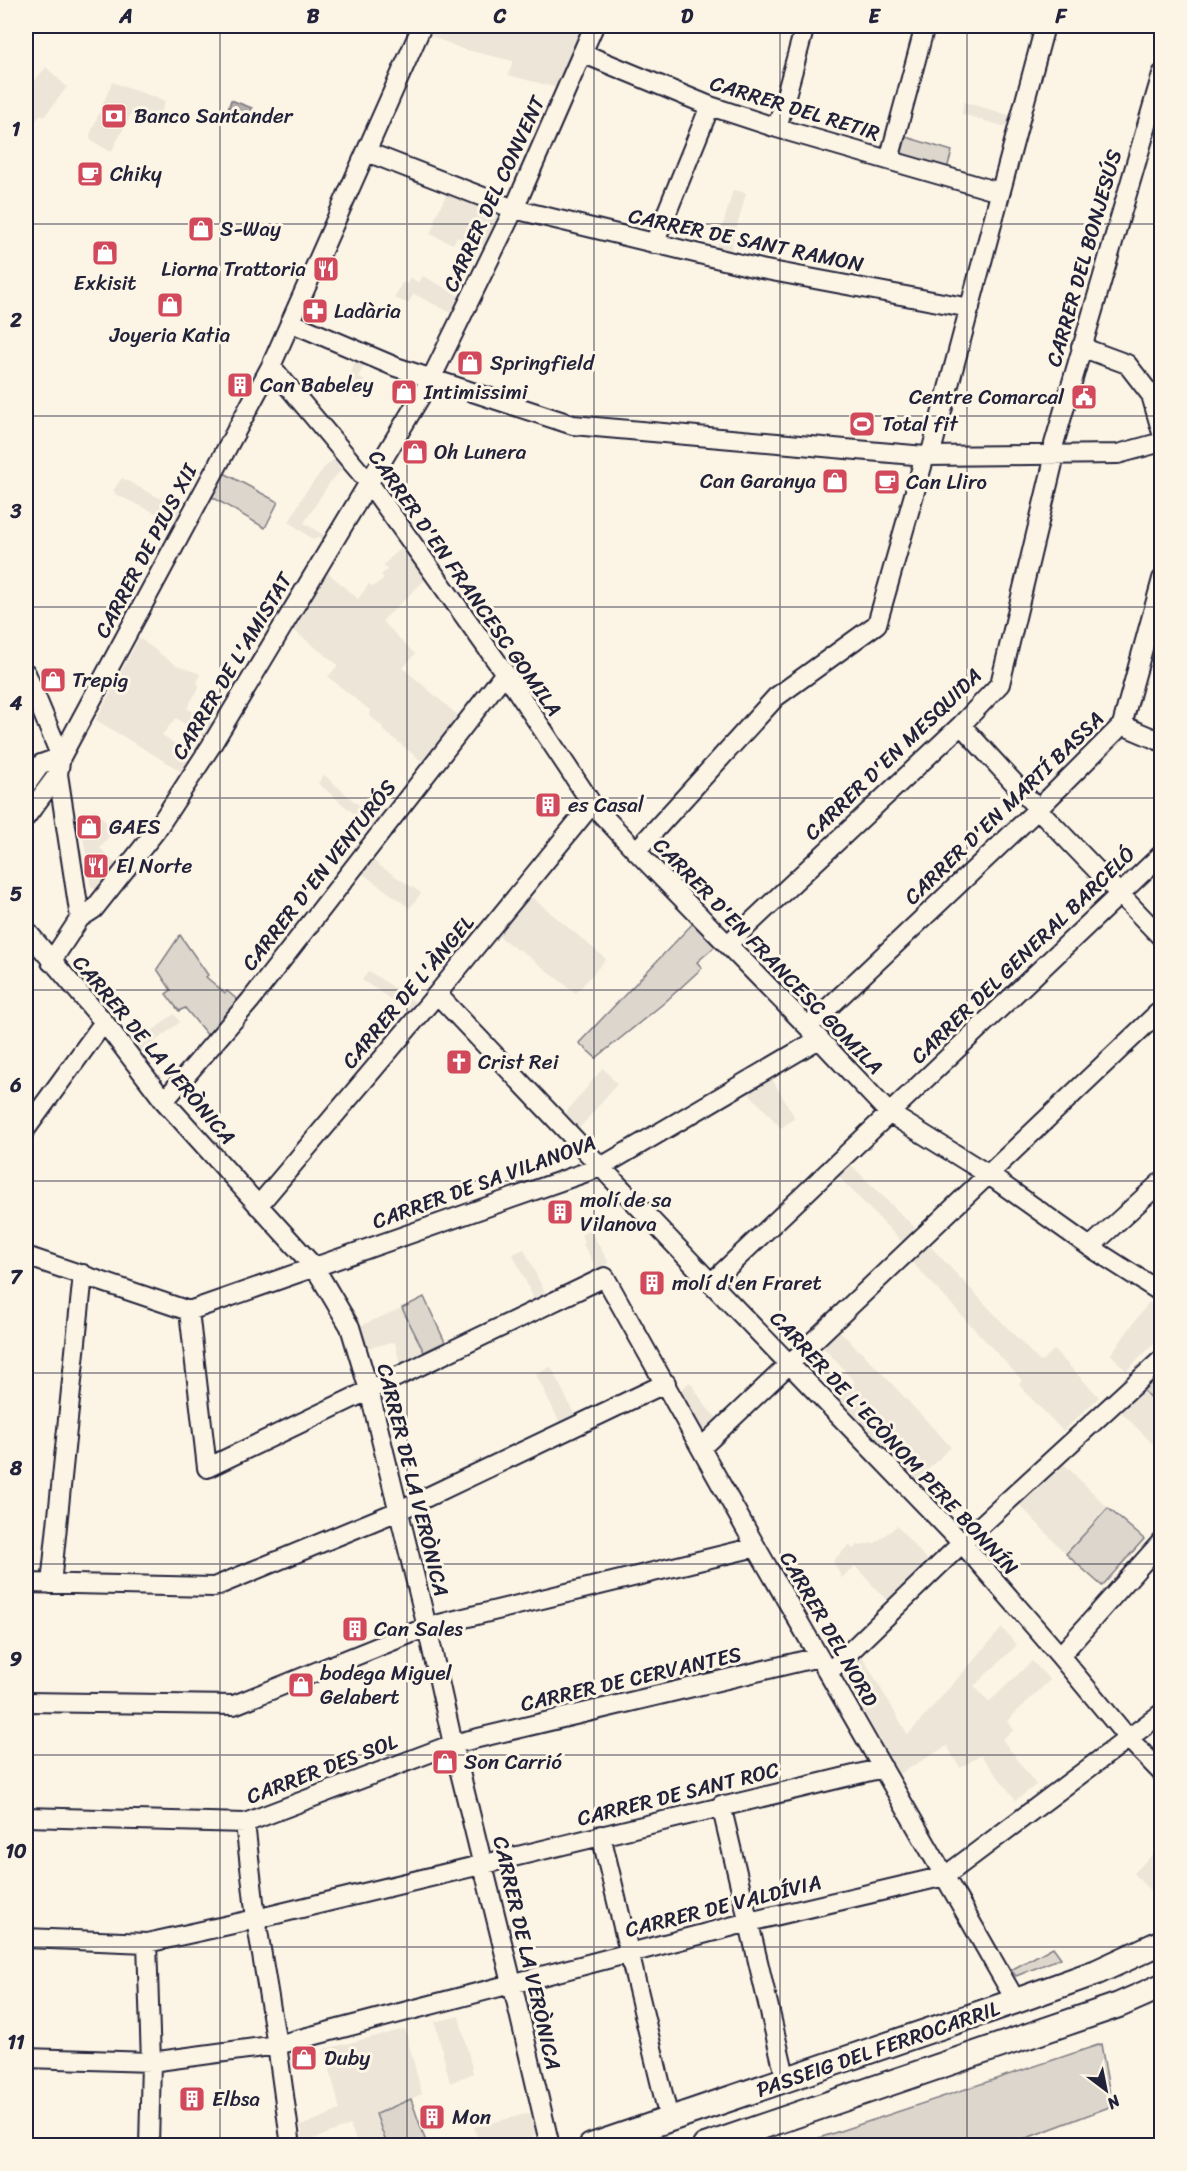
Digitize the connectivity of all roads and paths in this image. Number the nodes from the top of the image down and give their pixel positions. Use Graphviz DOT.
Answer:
graph roads {
  1 [pos="422,26"];
  2 [pos="594,26"];
  3 [pos="805,26"];
  4 [pos="925,26"];
  5 [pos="1045,26"];
  6 [pos="582,53"];
  7 [pos="1161,74"];
  8 [pos="710,106"];
  9 [pos="777,128"];
  10 [pos="367,152"];
  11 [pos="889,160"];
  12 [pos="999,192"];
  13 [pos="514,209"];
  14 [pos="654,244"];
  15 [pos="970,308"];
  16 [pos="290,322"];
  17 [pos="1082,347"];
  18 [pos="271,366"];
  19 [pos="431,379"];
  20 [pos="1161,433"];
  21 [pos="1161,442"];
  22 [pos="1055,455"];
  23 [pos="927,456"];
  24 [pos="369,483"];
  25 [pos="1161,579"];
  26 [pos="26,673"];
  27 [pos="505,673"];
  28 [pos="961,725"];
  29 [pos="1122,725"];
  30 [pos="1161,742"];
  31 [pos="60,765"];
  32 [pos="26,785"];
  33 [pos="592,804"];
  34 [pos="1038,809"];
  35 [pos="26,817"];
  36 [pos="636,851"];
  37 [pos="1161,854"];
  38 [pos="1120,896"];
  39 [pos="80,918"];
  40 [pos="26,930"];
  41 [pos="1161,938"];
  42 [pos="728,944"];
  43 [pos="51,962"];
  44 [pos="437,994"];
  45 [pos="1161,1009"];
  46 [pos="104,1022"];
  47 [pos="814,1033"];
  48 [pos="164,1101"];
  49 [pos="889,1113"];
  50 [pos="26,1129"];
  51 [pos="601,1167"];
  52 [pos="989,1175"];
  53 [pos="1161,1180"];
  54 [pos="258,1206"];
  55 [pos="1090,1247"];
  56 [pos="26,1256"];
  57 [pos="315,1268"];
  58 [pos="83,1274"];
  59 [pos="711,1283"];
  60 [pos="1161,1293"];
  61 [pos="189,1311"];
  62 [pos="1161,1359"];
  63 [pos="789,1364"];
  64 [pos="666,1383"];
  65 [pos="369,1390"];
  66 [pos="701,1448"];
  67 [pos="398,1511"];
  68 [pos="1161,1541"];
  69 [pos="962,1544"];
  70 [pos="756,1547"];
  71 [pos="26,1583"];
  72 [pos="51,1584"];
  73 [pos="427,1627"];
  74 [pos="1060,1656"];
  75 [pos="824,1665"];
  76 [pos="26,1702"];
  77 [pos="1161,1713"];
  78 [pos="1128,1738"];
  79 [pos="453,1744"];
  80 [pos="883,1768"];
  81 [pos="1161,1773"];
  82 [pos="722,1805"];
  83 [pos="26,1817"];
  84 [pos="245,1823"];
  85 [pos="601,1835"];
  86 [pos="484,1865"];
  87 [pos="945,1876"];
  88 [pos="256,1919"];
  89 [pos="749,1922"];
  90 [pos="26,1938"];
  91 [pos="1161,1942"];
  92 [pos="147,1943"];
  93 [pos="630,1952"];
  94 [pos="512,1983"];
  95 [pos="1161,1986"];
  96 [pos="1016,2001"];
  97 [pos="277,2045"];
  98 [pos="26,2058"];
  99 [pos="151,2062"];
  100 [pos="786,2080"];
  101 [pos="669,2119"];
  102 [pos="149,2145"];
  103 [pos="291,2145"];
  104 [pos="550,2145"];
  105 [pos="591,2145"];
  106 [pos="705,2145"];
  1 -- 10 [label="street, CARRER DE PIUS XII"];
  2 -- 6 [label="street, CARRER DEL CONVENT"];
  3 -- 9 [label="street"];
  4 -- 11 [label="street"];
  5 -- 12 [label="street"];
  6 -- 8 [label="street, CARRER DEL RETIR"];
  6 -- 13 [label="street, CARRER DEL CONVENT"];
  7 -- 17 [label="street, CARRER DEL BONJESÚS"];
  8 -- 9 [label="street, CARRER DEL RETIR"];
  8 -- 14 [label="street"];
  9 -- 11 [label="street, CARRER DEL RETIR"];
  10 -- 13 [label="street, CARRER DE SANT RAMON"];
  10 -- 16 [label="street, CARRER DE PIUS XII"];
  11 -- 12 [label="street, CARRER DEL RETIR"];
  12 -- 15 [label="street"];
  13 -- 14 [label="street, CARRER DE SANT RAMON"];
  13 -- 19 [label="street, CARRER DEL CONVENT"];
  14 -- 15 [label="street, CARRER DE SANT RAMON"];
  15 -- 23 [label="street"];
  16 -- 18 [label="street, CARRER DE PIUS XII"];
  16 -- 19 [label="street"];
  17 -- 20 [label="street"];
  17 -- 22 [label="street, CARRER DEL BONJESÚS"];
  18 -- 24 [label="street, CARRER D'EN FRANCESC GOMILA"];
  18 -- 31 [label="street, CARRER DE PIUS XII"];
  19 -- 23 [label="street"];
  19 -- 24 [label="street, CARRER DE L'AMISTAT"];
  21 -- 22 [label="street"];
  22 -- 23 [label="street"];
  22 -- 28 [label="street, CARRER D'EN MESQUIDA"];
  23 -- 36 [label="street"];
  24 -- 27 [label="street, CARRER D'EN FRANCESC GOMILA"];
  24 -- 39 [label="street, CARRER DE L'AMISTAT"];
  25 -- 29 [label="street, CARRER D'EN MARTÍ BASSA"];
  26 -- 31 [label="street"];
  27 -- 33 [label="street, CARRER D'EN FRANCESC GOMILA"];
  27 -- 48 [label="street, CARRER D'EN VENTURÓS"];
  28 -- 34 [label="street"];
  28 -- 42 [label="street, CARRER D'EN MESQUIDA"];
  29 -- 30 [label="street"];
  29 -- 34 [label="street, CARRER D'EN MARTÍ BASSA"];
  31 -- 32 [label="street"];
  31 -- 35 [label="street, CARRER DE PIUS XII"];
  31 -- 39 [label="street"];
  33 -- 36 [label="street, CARRER D'EN FRANCESC GOMILA"];
  33 -- 44 [label="street, CARRER DE L'ÀNGEL"];
  34 -- 38 [label="street"];
  34 -- 47 [label="street, CARRER D'EN MARTÍ BASSA"];
  36 -- 42 [label="street, CARRER D'EN FRANCESC GOMILA"];
  37 -- 38 [label="street, CARRER DEL GENERAL BARCELÓ"];
  38 -- 41 [label="street"];
  38 -- 49 [label="street, CARRER DEL GENERAL BARCELÓ"];
  39 -- 43 [label="street, CARRER DE L'AMISTAT"];
  40 -- 43 [label="street, CARRER DE LA VERÒNICA"];
  42 -- 47 [label="street, CARRER D'EN FRANCESC GOMILA"];
  43 -- 46 [label="street, CARRER DE LA VERÒNICA"];
  44 -- 51 [label="street, CARRER DE L'ECÒNOM PERE BONNÍN"];
  44 -- 54 [label="street, CARRER DE L'ÀNGEL"];
  45 -- 52 [label="street"];
  46 -- 48 [label="street, CARRER DE LA VERÒNICA"];
  46 -- 50 [label="street"];
  47 -- 49 [label="street, CARRER D'EN FRANCESC GOMILA"];
  47 -- 51 [label="street, CARRER DE SA VILANOVA"];
  48 -- 54 [label="street, CARRER DE LA VERÒNICA"];
  49 -- 52 [label="street, CARRER D'EN FRANCESC GOMILA"];
  49 -- 59 [label="street, CARRER DEL GENERAL BARCELÓ"];
  51 -- 57 [label="street, CARRER DE SA VILANOVA"];
  51 -- 59 [label="street, CARRER DE L'ECÒNOM PERE BONNÍN"];
  52 -- 55 [label="street, CARRER D'EN FRANCESC GOMILA"];
  52 -- 63 [label="street"];
  53 -- 55 [label="street"];
  54 -- 57 [label="street, CARRER DE LA VERÒNICA"];
  55 -- 60 [label="street, CARRER D'EN FRANCESC GOMILA"];
  56 -- 58 [label="street"];
  57 -- 61 [label="street, CARRER DE SA VILANOVA"];
  57 -- 65 [label="street, CARRER DE LA VERÒNICA"];
  58 -- 61 [label="street"];
  58 -- 72 [label="street"];
  59 -- 63 [label="street, CARRER DE L'ECÒNOM PERE BONNÍN"];
  61 -- 65 [label="street"];
  62 -- 69 [label="street"];
  63 -- 66 [label="street"];
  63 -- 69 [label="street, CARRER DE L'ECÒNOM PERE BONNÍN"];
  64 -- 65 [label="street, CARRER DEL NORD"];
  64 -- 66 [label="street, CARRER DEL NORD"];
  64 -- 67 [label="street"];
  65 -- 67 [label="street, CARRER DE LA VERÒNICA"];
  66 -- 70 [label="street, CARRER DEL NORD"];
  67 -- 72 [label="street"];
  67 -- 73 [label="street, CARRER DE LA VERÒNICA"];
  68 -- 74 [label="street"];
  69 -- 74 [label="street, CARRER DE L'ECÒNOM PERE BONNÍN"];
  69 -- 75 [label="street"];
  70 -- 73 [label="street"];
  70 -- 75 [label="street, CARRER DEL NORD"];
  71 -- 72 [label="street"];
  73 -- 76 [label="street"];
  73 -- 79 [label="street, CARRER DE LA VERÒNICA"];
  74 -- 78 [label="street, CARRER DE L'ECÒNOM PERE BONNÍN"];
  75 -- 79 [label="street, CARRER DE CERVANTES"];
  75 -- 80 [label="street, CARRER DEL NORD"];
  77 -- 78 [label="street"];
  78 -- 81 [label="street, CARRER DE L'ECÒNOM PERE BONNÍN"];
  78 -- 87 [label="street"];
  79 -- 84 [label="street, CARRER DES SOL"];
  79 -- 86 [label="street, CARRER DE LA VERÒNICA"];
  80 -- 82 [label="street, CARRER DE SANT ROC"];
  80 -- 87 [label="street, CARRER DEL NORD"];
  82 -- 85 [label="street, CARRER DE SANT ROC"];
  82 -- 89 [label="street"];
  83 -- 84 [label="street, CARRER DES SOL"];
  84 -- 88 [label="street"];
  85 -- 86 [label="street, CARRER DE SANT ROC"];
  85 -- 93 [label="street"];
  86 -- 88 [label="street, CARRER DE SANT ROC"];
  86 -- 94 [label="street, CARRER DE LA VERÒNICA"];
  87 -- 89 [label="street, CARRER DE VALDÍVIA"];
  87 -- 96 [label="street, CARRER DEL NORD"];
  88 -- 92 [label="street, CARRER DE SANT ROC"];
  88 -- 97 [label="street"];
  89 -- 93 [label="street, CARRER DE VALDÍVIA"];
  89 -- 100 [label="street"];
  90 -- 92 [label="street, CARRER DE SANT ROC"];
  91 -- 96 [label="main road, PASSEIG DEL FERROCARRIL"];
  92 -- 99 [label="street"];
  93 -- 94 [label="street, CARRER DE VALDÍVIA"];
  93 -- 101 [label="street"];
  94 -- 97 [label="street, CARRER DE VALDÍVIA"];
  94 -- 104 [label="street, CARRER DE LA VERÒNICA"];
  95 -- 106 [label="main road, PASSEIG DEL FERROCARRIL"];
  96 -- 100 [label="main road, PASSEIG DEL FERROCARRIL"];
  97 -- 99 [label="street, CARRER DE VALDÍVIA"];
  97 -- 103 [label="street"];
  98 -- 99 [label="street, CARRER DE VALDÍVIA"];
  99 -- 102 [label="street"];
  100 -- 101 [label="main road, PASSEIG DEL FERROCARRIL"];
  101 -- 105 [label="main road, PASSEIG DEL FERROCARRIL"];
}
